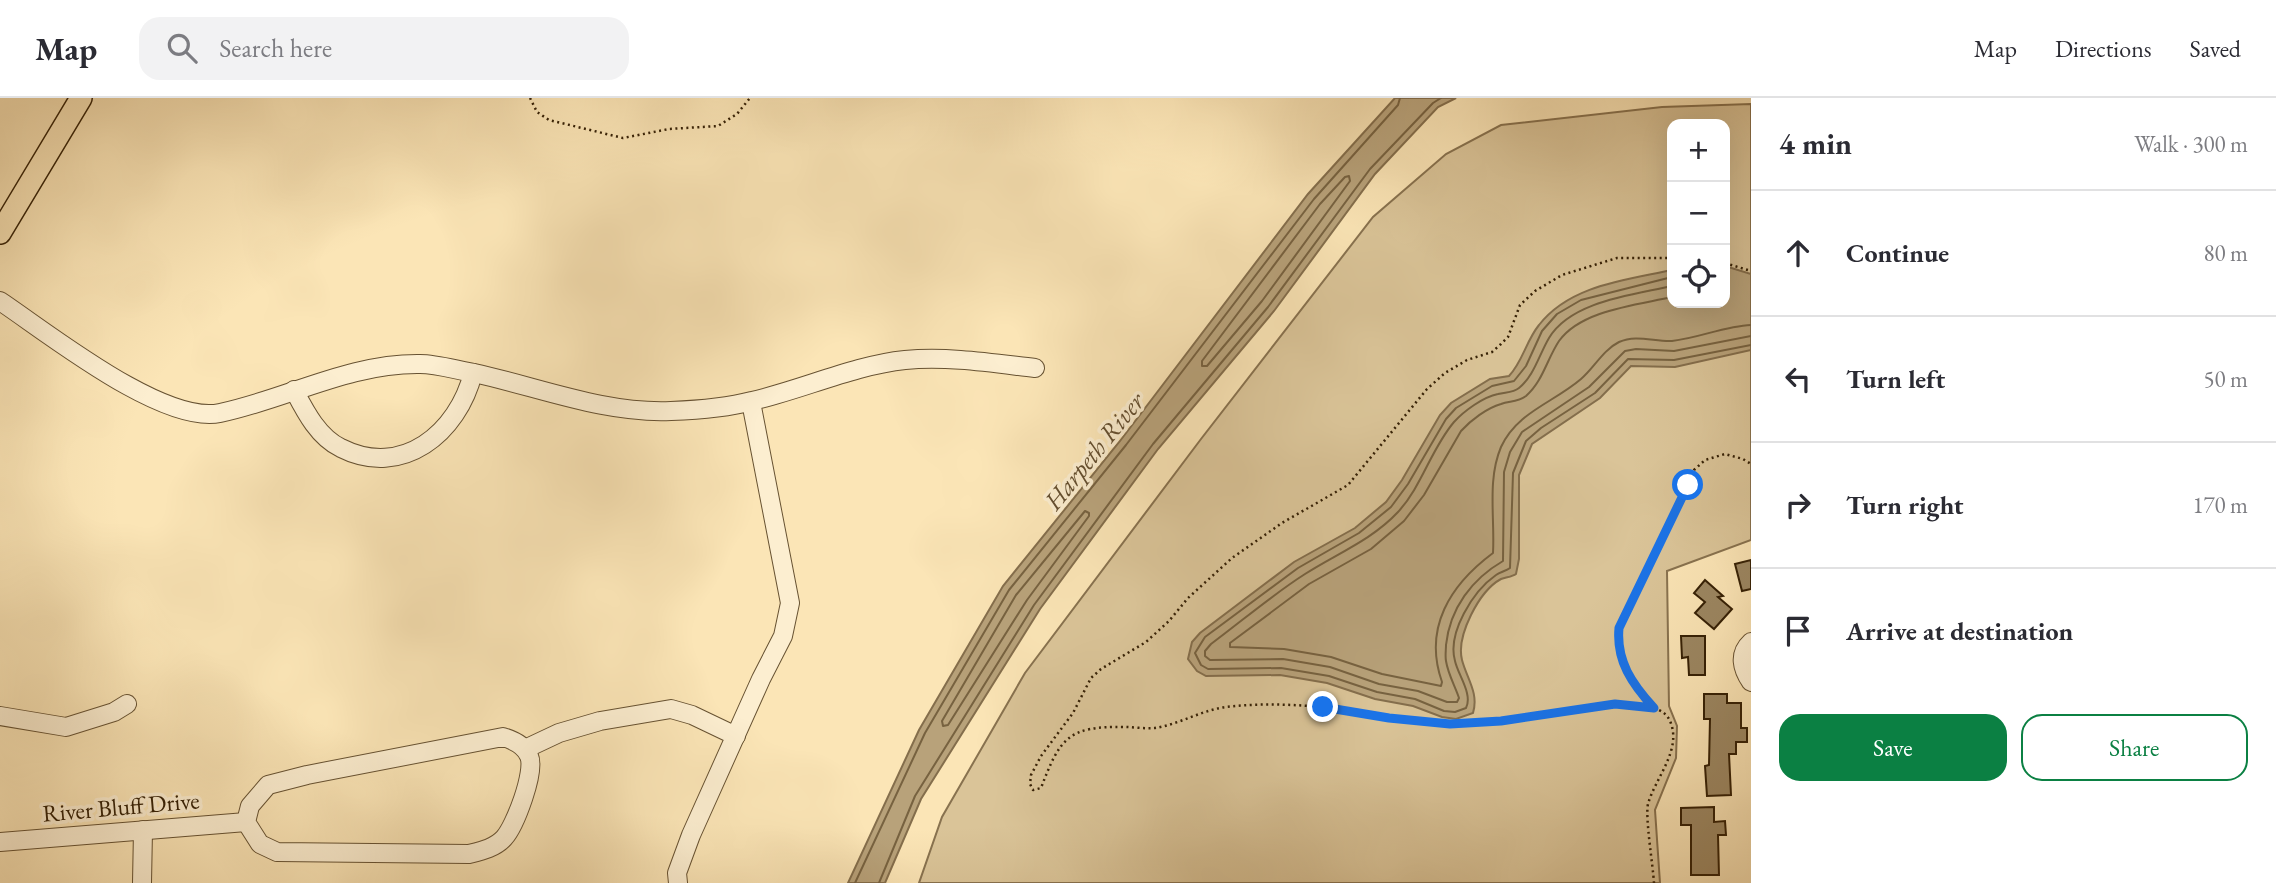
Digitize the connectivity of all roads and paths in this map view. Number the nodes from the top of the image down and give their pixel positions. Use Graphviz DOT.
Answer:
graph roads {
  1 [pos="81,98"];
  2 [pos="530,98"];
  3 [pos="750,98"];
  4 [pos="0,233"];
  5 [pos="1667,258"];
  6 [pos="1730,265"];
  7 [pos="1751,271"];
  8 [pos="0,301"];
  9 [pos="1035,368"];
  10 [pos="473,373"];
  11 [pos="294,390"];
  12 [pos="751,402"];
  13 [pos="1751,464"];
  14 [pos="1751,642"];
  15 [pos="1751,682"];
  16 [pos="127,704"];
  17 [pos="1654,708"];
  18 [pos="0,716"];
  19 [pos="736,736"];
  20 [pos="525,749"];
  21 [pos="246,822"];
  22 [pos="143,830"];
  23 [pos="0,842"];
  24 [pos="142,883"];
  25 [pos="678,883"];
  26 [pos="1654,883"];
  1 -- 4 [label="main road"];
  2 -- 3 [label="path"];
  5 -- 17 [label="path"];
  6 -- 7 [label="path"];
  8 -- 11 [label="street"];
  9 -- 12 [label="street"];
  10 -- 11 [label="street"];
  10 -- 11 [label="street"];
  10 -- 12 [label="street"];
  12 -- 19 [label="street"];
  13 -- 17 [label="path"];
  14 -- 15 [label="street"];
  16 -- 18 [label="street"];
  17 -- 26 [label="path"];
  19 -- 20 [label="street"];
  19 -- 25 [label="street"];
  20 -- 21 [label="street"];
  20 -- 21 [label="street"];
  21 -- 22 [label="street, River Bluff Drive"];
  22 -- 23 [label="street, River Bluff Drive"];
  22 -- 24 [label="street"];
}
